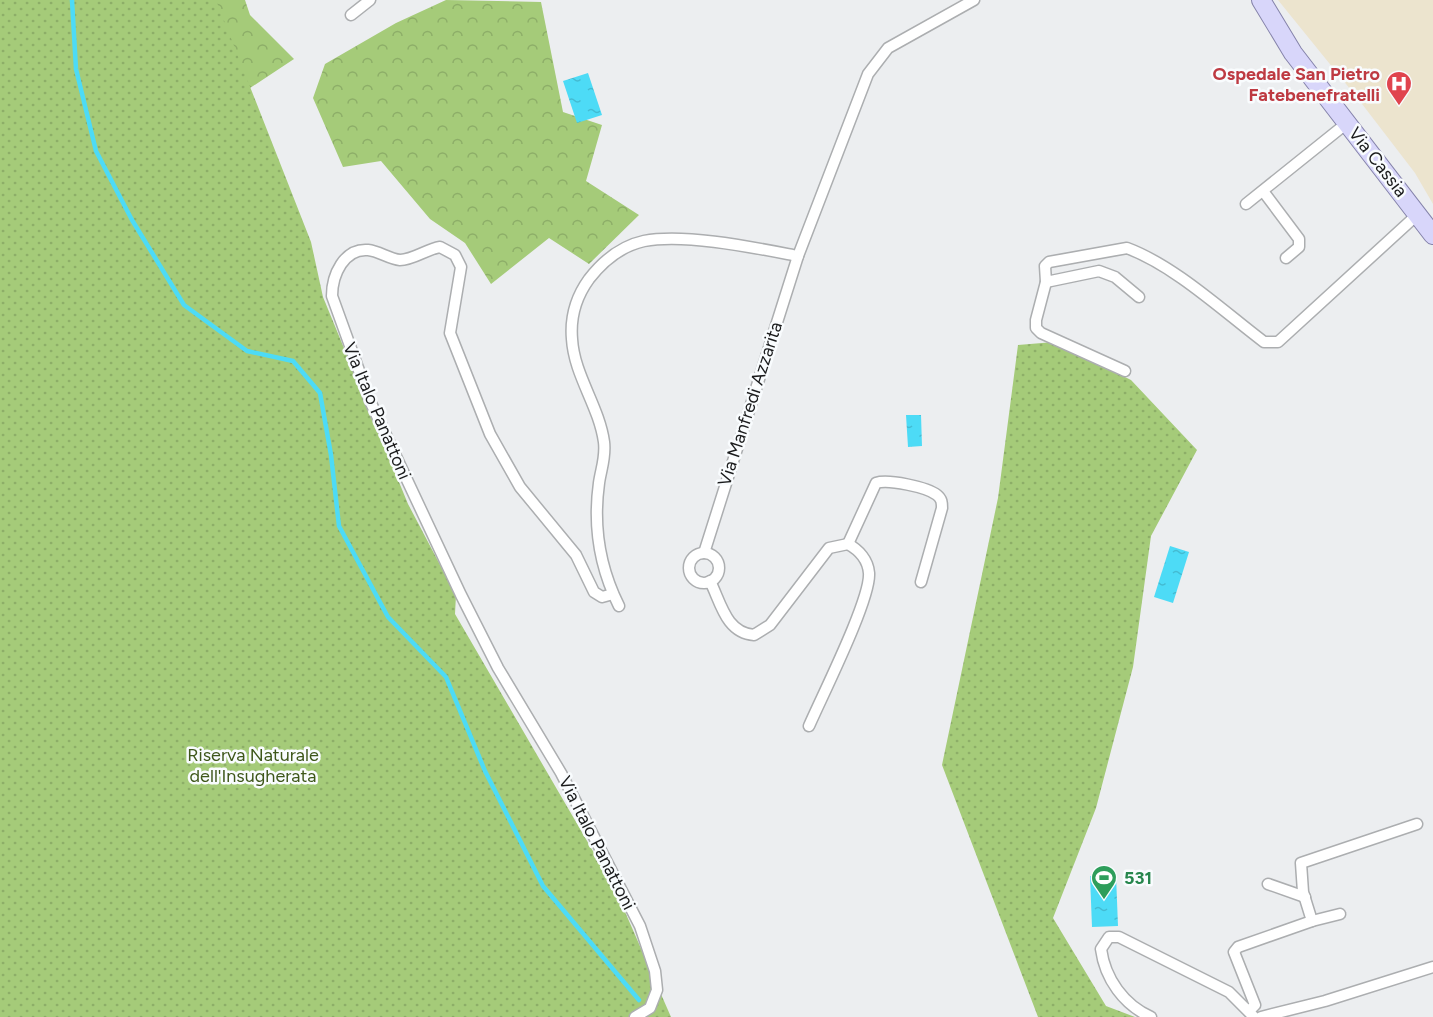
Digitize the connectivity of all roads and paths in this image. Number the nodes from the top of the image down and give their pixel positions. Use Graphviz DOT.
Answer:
graph roads {
  1 [pos="370,0"];
  2 [pos="974,0"];
  3 [pos="1261,0"];
  4 [pos="351,15"];
  5 [pos="1347,123"];
  6 [pos="1263,191"];
  7 [pos="1246,204"];
  8 [pos="1418,214"];
  9 [pos="1433,235"];
  10 [pos="798,256"];
  11 [pos="1286,258"];
  12 [pos="1046,282"];
  13 [pos="1139,297"];
  14 [pos="1125,371"];
  15 [pos="848,544"];
  16 [pos="704,553"];
  17 [pos="710,581"];
  18 [pos="921,582"];
  19 [pos="613,594"];
  20 [pos="620,606"];
  21 [pos="809,726"];
  22 [pos="1417,824"];
  23 [pos="1268,884"];
  24 [pos="1305,897"];
  25 [pos="1340,914"];
  26 [pos="1312,921"];
  27 [pos="1433,967"];
  28 [pos="1252,1014"];
  29 [pos="635,1017"];
  30 [pos="1151,1017"];
  31 [pos="1261,1017"];
  1 -- 4 [label="street"];
  2 -- 10 [label="street, Via Manfredi Azzarita"];
  3 -- 5 [label="main road, Via Cassia"];
  5 -- 6 [label="street"];
  5 -- 8 [label="main road, Via Cassia"];
  6 -- 7 [label="street"];
  6 -- 11 [label="street"];
  8 -- 9 [label="main road, Via Cassia"];
  8 -- 12 [label="street"];
  10 -- 16 [label="street, Via Manfredi Azzarita"];
  10 -- 19 [label="street"];
  12 -- 13 [label="street"];
  12 -- 14 [label="street"];
  15 -- 17 [label="street"];
  15 -- 18 [label="street"];
  15 -- 21 [label="street"];
  16 -- 17 [label="street"];
  16 -- 17 [label="street"];
  19 -- 20 [label="street"];
  19 -- 29 [label="street, Via Italo Panattoni"];
  22 -- 24 [label="street"];
  23 -- 24 [label="street"];
  24 -- 26 [label="street"];
  25 -- 26 [label="street"];
  26 -- 28 [label="street"];
  27 -- 31 [label="street"];
  28 -- 30 [label="street"];
}
